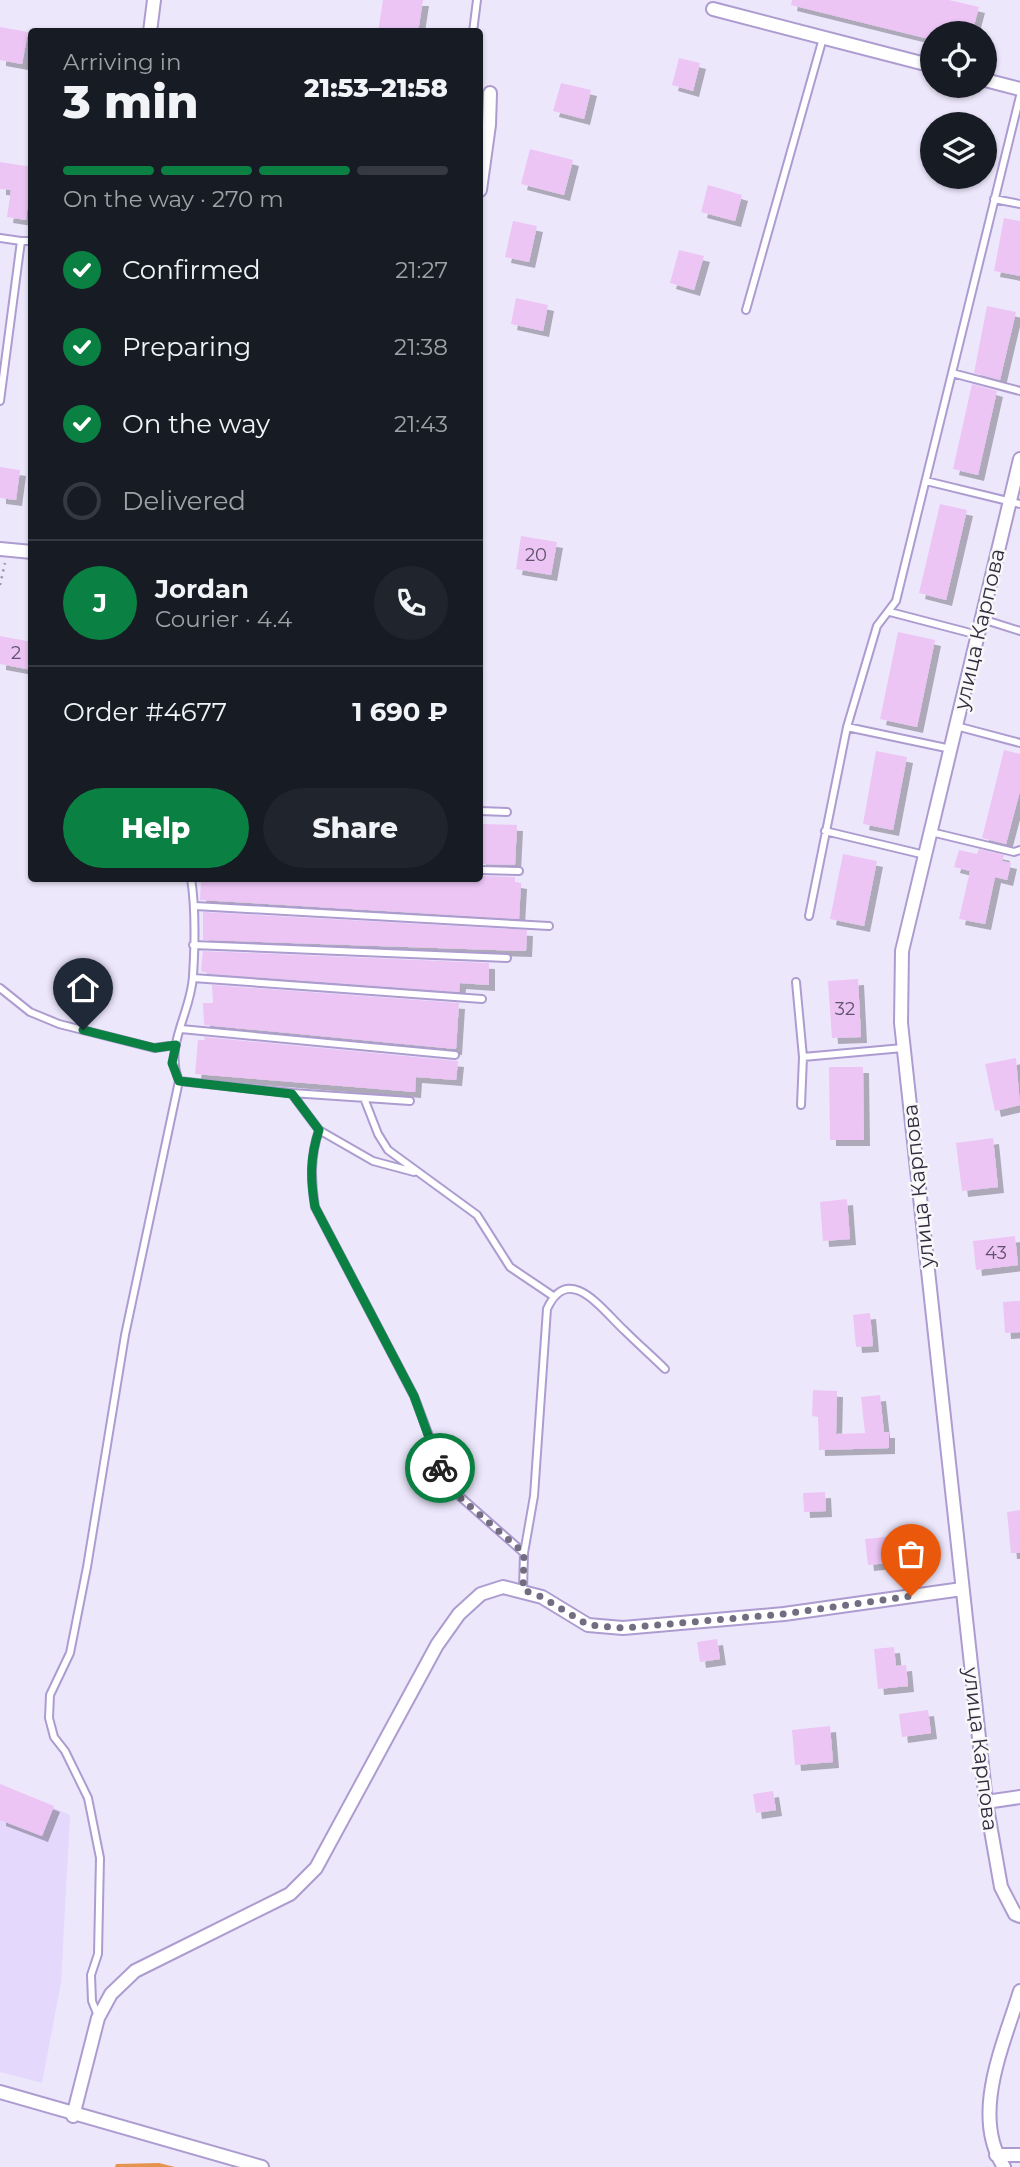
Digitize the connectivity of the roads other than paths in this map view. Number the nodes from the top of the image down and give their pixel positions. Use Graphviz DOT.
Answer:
graph roads {
  1 [pos="155,0"];
  2 [pos="477,0"];
  3 [pos="713,9"];
  4 [pos="151,28"];
  5 [pos="473,28"];
  6 [pos="823,38"];
  7 [pos="920,63"];
  8 [pos="997,83"];
  9 [pos="1020,89"];
  10 [pos="490,93"];
  11 [pos="1020,96"];
  12 [pos="483,168"];
  13 [pos="994,199"];
  14 [pos="1020,204"];
  15 [pos="0,238"];
  16 [pos="21,241"];
  17 [pos="28,241"];
  18 [pos="746,310"];
  19 [pos="952,373"];
  20 [pos="1020,391"];
  21 [pos="0,401"];
  22 [pos="1020,459"];
  23 [pos="926,481"];
  24 [pos="1015,503"];
  25 [pos="4,549"];
  26 [pos="28,552"];
  27 [pos="890,612"];
  28 [pos="982,619"];
  29 [pos="1020,631"];
  30 [pos="978,635"];
  31 [pos="956,726"];
  32 [pos="847,727"];
  33 [pos="1020,743"];
  34 [pos="951,749"];
  35 [pos="483,811"];
  36 [pos="507,812"];
  37 [pos="825,831"];
  38 [pos="931,832"];
  39 [pos="1020,850"];
  40 [pos="925,855"];
  41 [pos="483,870"];
  42 [pos="519,871"];
  43 [pos="192,882"];
  44 [pos="195,906"];
  45 [pos="808,916"];
  46 [pos="549,926"];
  47 [pos="192,945"];
  48 [pos="507,958"];
  49 [pos="193,978"];
  50 [pos="796,982"];
  51 [pos="0,988"];
  52 [pos="482,999"];
  53 [pos="181,1029"];
  54 [pos="176,1045"];
  55 [pos="903,1048"];
  56 [pos="454,1055"];
  57 [pos="803,1058"];
  58 [pos="179,1081"];
  59 [pos="292,1094"];
  60 [pos="364,1098"];
  61 [pos="410,1101"];
  62 [pos="801,1105"];
  63 [pos="319,1130"];
  64 [pos="419,1174"];
  65 [pos="553,1296"];
  66 [pos="665,1368"];
  67 [pos="524,1553"];
  68 [pos="962,1589"];
  69 [pos="523,1590"];
  70 [pos="1020,1797"];
  71 [pos="986,1802"];
  72 [pos="1020,1916"];
  73 [pos="1020,1991"];
  74 [pos="98,2018"];
  75 [pos="0,2092"];
  76 [pos="73,2116"];
  77 [pos="996,2155"];
  78 [pos="1020,2155"];
  79 [pos="262,2167"];
  80 [pos="1004,2167"];
  1 -- 4 [label="street"];
  2 -- 5 [label="lane"];
  3 -- 6 [label="street"];
  6 -- 7 [label="street"];
  6 -- 18 [label="lane"];
  8 -- 9 [label="street"];
  10 -- 12 [label="street"];
  11 -- 13 [label="lane"];
  13 -- 14 [label="lane"];
  13 -- 19 [label="lane"];
  15 -- 16 [label="lane"];
  16 -- 17 [label="lane"];
  16 -- 21 [label="lane"];
  19 -- 20 [label="lane"];
  19 -- 23 [label="lane"];
  22 -- 24 [label="street, улица Карпова"];
  23 -- 24 [label="lane"];
  23 -- 27 [label="lane"];
  24 -- 28 [label="street, улица Карпова"];
  25 -- 26 [label="street"];
  27 -- 30 [label="lane"];
  27 -- 32 [label="lane"];
  28 -- 29 [label="lane"];
  28 -- 30 [label="street, улица Карпова"];
  30 -- 31 [label="street, улица Карпова"];
  31 -- 33 [label="lane"];
  31 -- 34 [label="street, улица Карпова"];
  32 -- 34 [label="lane"];
  32 -- 37 [label="lane"];
  34 -- 38 [label="street, улица Карпова"];
  35 -- 36 [label="lane"];
  37 -- 40 [label="lane"];
  37 -- 45 [label="lane"];
  38 -- 39 [label="lane"];
  38 -- 40 [label="street, улица Карпова"];
  40 -- 55 [label="street, улица Карпова"];
  41 -- 42 [label="lane"];
  43 -- 44 [label="lane"];
  44 -- 46 [label="lane"];
  44 -- 47 [label="lane"];
  47 -- 48 [label="lane"];
  47 -- 49 [label="lane"];
  49 -- 52 [label="lane"];
  49 -- 53 [label="lane"];
  50 -- 57 [label="lane"];
  51 -- 54 [label="lane"];
  53 -- 54 [label="lane"];
  53 -- 56 [label="lane"];
  54 -- 58 [label="lane"];
  55 -- 57 [label="lane"];
  55 -- 68 [label="street, улица Карпова"];
  57 -- 62 [label="lane"];
  58 -- 59 [label="lane"];
  58 -- 74 [label="lane"];
  59 -- 60 [label="lane"];
  59 -- 63 [label="lane"];
  60 -- 61 [label="lane"];
  60 -- 64 [label="lane"];
  63 -- 64 [label="lane"];
  63 -- 67 [label="lane"];
  64 -- 65 [label="lane"];
  65 -- 66 [label="lane"];
  65 -- 67 [label="lane"];
  67 -- 69 [label="lane"];
  68 -- 69 [label="street"];
  68 -- 71 [label="street, улица Карпова"];
  69 -- 74 [label="street"];
  70 -- 71 [label="street"];
  71 -- 72 [label="street, улица Карпова"];
  73 -- 77 [label="street"];
  74 -- 76 [label="street"];
  75 -- 76 [label="street"];
  76 -- 79 [label="street"];
  77 -- 78 [label="street"];
  77 -- 80 [label="street"];
}
